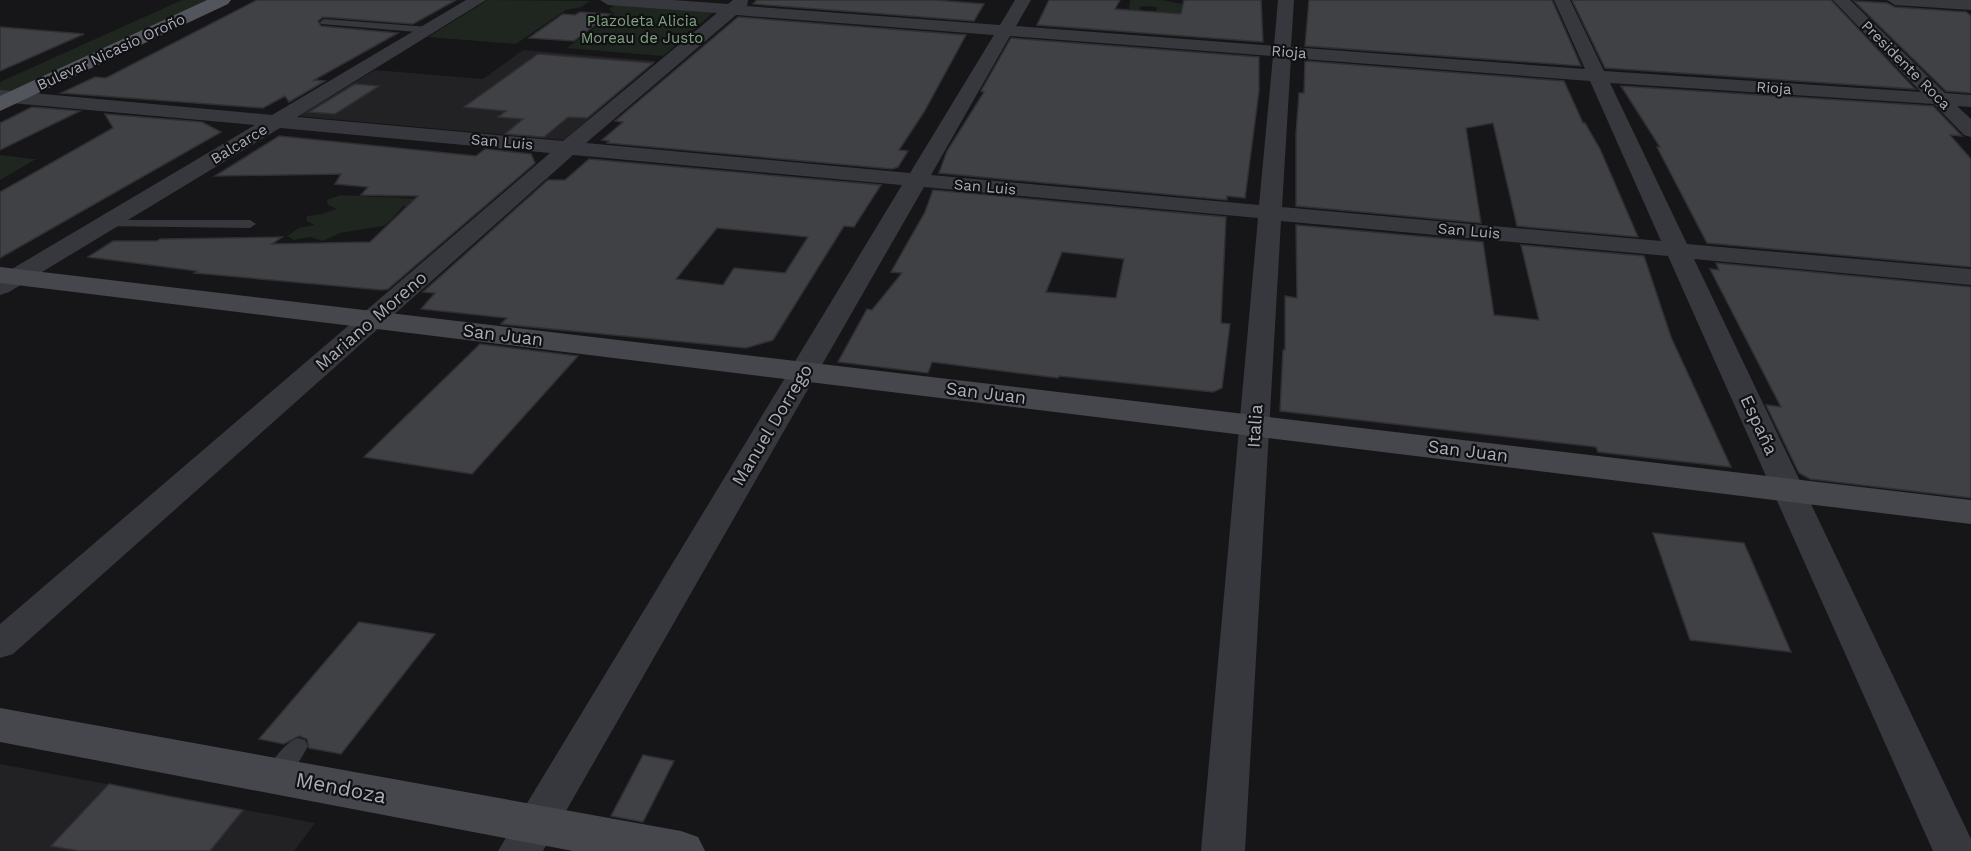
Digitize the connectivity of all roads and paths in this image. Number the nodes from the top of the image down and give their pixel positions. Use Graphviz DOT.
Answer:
graph roads {
  1 [pos="182,0"];
  2 [pos="222,0"];
  3 [pos="478,0"];
  4 [pos="608,0"];
  5 [pos="1023,0"];
  6 [pos="1286,0"];
  7 [pos="1562,0"];
  8 [pos="1841,0"];
  9 [pos="1895,0"];
  10 [pos="738,5"];
  11 [pos="1971,5"];
  12 [pos="324,22"];
  13 [pos="429,30"];
  14 [pos="1005,30"];
  15 [pos="1282,52"];
  16 [pos="53,58"];
  17 [pos="1597,76"];
  18 [pos="5,91"];
  19 [pos="1939,99"];
  20 [pos="1971,101"];
  21 [pos="278,121"];
  22 [pos="1971,131"];
  23 [pos="569,148"];
  24 [pos="916,181"];
  25 [pos="1270,213"];
  26 [pos="105,224"];
  27 [pos="250,224"];
  28 [pos="1677,250"];
  29 [pos="1971,277"];
  30 [pos="5,279"];
  31 [pos="373,319"];
  32 [pos="804,371"];
  33 [pos="1255,426"];
  34 [pos="1788,490"];
  35 [pos="1971,512"];
  36 [pos="0,645"];
  37 [pos="0,725"];
  38 [pos="528,838"];
  39 [pos="681,851"];
  40 [pos="1223,851"];
  41 [pos="1955,851"];
  1 -- 16 [label="main road, Bulevar Nicasio Oroño"];
  2 -- 18 [label="main road, Bulevar Nicasio Oroño"];
  3 -- 13 [label="street, Balcarce"];
  4 -- 10 [label="street, Rioja"];
  5 -- 14 [label="street, Manuel Dorrego"];
  6 -- 15 [label="street, Italia"];
  7 -- 17 [label="street, España"];
  8 -- 19 [label="street, Presidente Roca"];
  9 -- 11 [label="street"];
  10 -- 14 [label="street, Rioja"];
  10 -- 23 [label="street, Mariano Moreno"];
  12 -- 13 [label="lane"];
  13 -- 21 [label="street, Balcarce"];
  14 -- 15 [label="street, Rioja"];
  14 -- 24 [label="street, Manuel Dorrego"];
  15 -- 17 [label="street, Rioja"];
  15 -- 25 [label="street, Italia"];
  17 -- 19 [label="street, Rioja"];
  17 -- 28 [label="street, España"];
  18 -- 21 [label="street, San Luis"];
  19 -- 20 [label="street, Rioja"];
  19 -- 22 [label="street, Presidente Roca"];
  21 -- 23 [label="street, San Luis"];
  21 -- 26 [label="street, Balcarce"];
  23 -- 24 [label="street, San Luis"];
  23 -- 31 [label="street, Mariano Moreno"];
  24 -- 25 [label="street, San Luis"];
  24 -- 32 [label="street, Manuel Dorrego"];
  25 -- 28 [label="street, San Luis"];
  25 -- 33 [label="street, Italia"];
  26 -- 27 [label="lane"];
  26 -- 30 [label="street, Balcarce"];
  28 -- 29 [label="street, San Luis"];
  28 -- 34 [label="street, España"];
  30 -- 31 [label="main road, San Juan"];
  31 -- 32 [label="main road, San Juan"];
  31 -- 36 [label="street, Mariano Moreno"];
  32 -- 33 [label="main road, San Juan"];
  32 -- 38 [label="street, Manuel Dorrego"];
  33 -- 34 [label="main road, San Juan"];
  33 -- 40 [label="street, Italia"];
  34 -- 35 [label="main road, San Juan"];
  34 -- 41 [label="street, España"];
  37 -- 38 [label="main road, Mendoza"];
  38 -- 39 [label="main road, Mendoza"];
}
